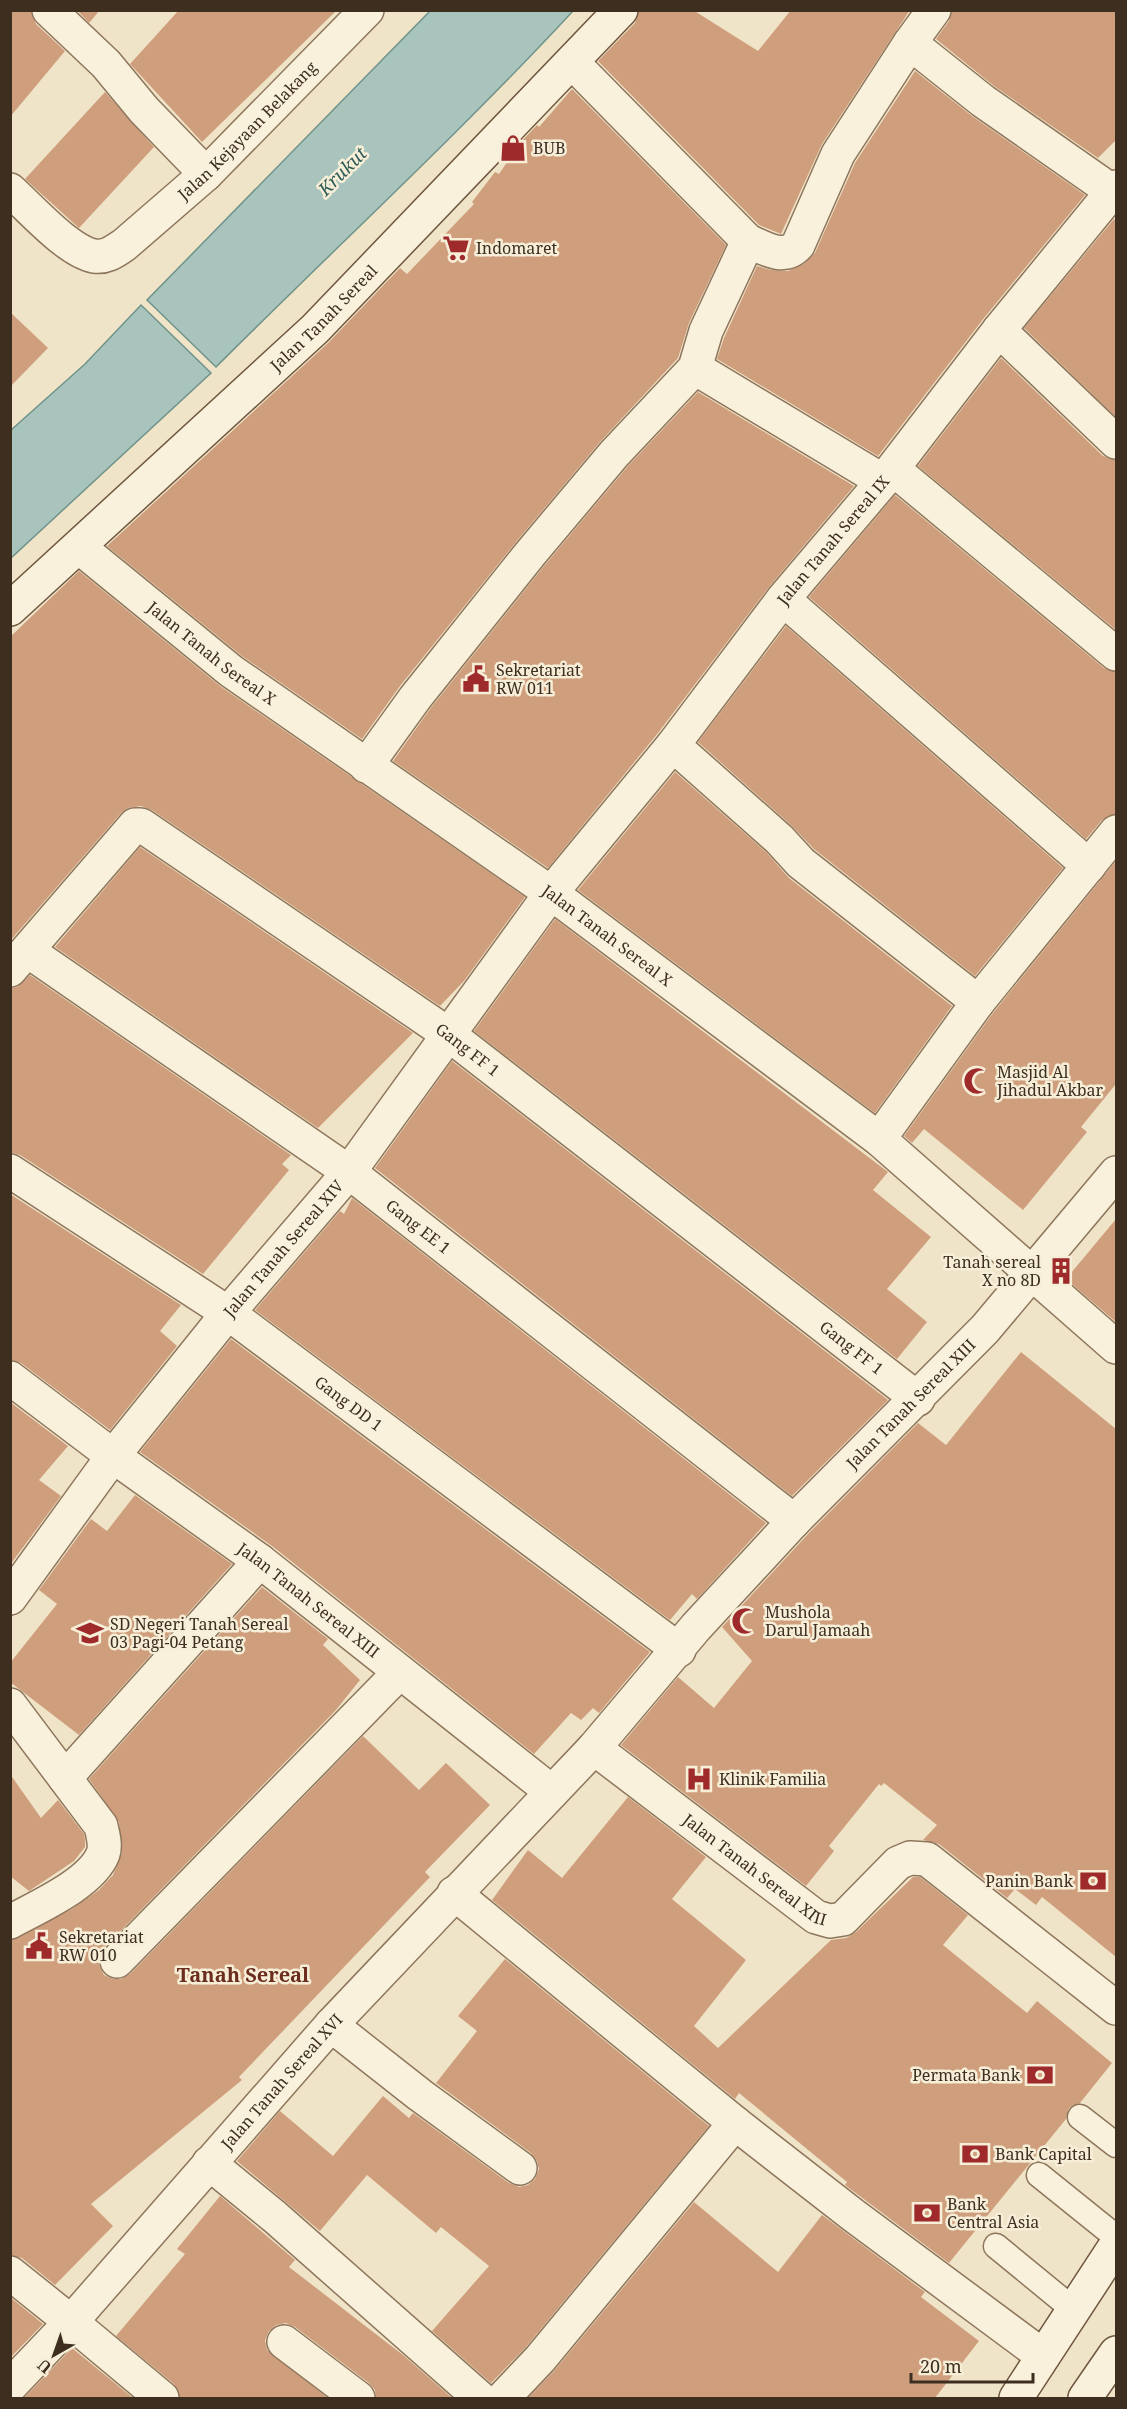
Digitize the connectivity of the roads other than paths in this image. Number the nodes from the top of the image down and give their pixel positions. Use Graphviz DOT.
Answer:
graph roads {
  1 [pos="49,10"];
  2 [pos="367,10"];
  3 [pos="621,10"];
  4 [pos="934,10"];
  5 [pos="910,43"];
  6 [pos="572,62"];
  7 [pos="206,174"];
  8 [pos="10,190"];
  9 [pos="1115,191"];
  10 [pos="748,241"];
  11 [pos="999,330"];
  12 [pos="695,368"];
  13 [pos="1116,442"];
  14 [pos="888,475"];
  15 [pos="79,548"];
  16 [pos="783,600"];
  17 [pos="10,609"];
  18 [pos="1116,654"];
  19 [pos="673,745"];
  20 [pos="366,766"];
  21 [pos="1116,832"];
  22 [pos="1089,866"];
  23 [pos="551,893"];
  24 [pos="19,961"];
  25 [pos="978,1002"];
  26 [pos="448,1034"];
  27 [pos="879,1139"];
  28 [pos="10,1171"];
  29 [pos="349,1172"];
  30 [pos="1116,1173"];
  31 [pos="1033,1272"];
  32 [pos="228,1313"];
  33 [pos="1116,1347"];
  34 [pos="10,1378"];
  35 [pos="918,1399"];
  36 [pos="113,1456"];
  37 [pos="794,1521"];
  38 [pos="260,1561"];
  39 [pos="10,1598"];
  40 [pos="678,1650"];
  41 [pos="400,1672"];
  42 [pos="10,1705"];
  43 [pos="594,1748"];
  44 [pos="64,1778"];
  45 [pos="552,1792"];
  46 [pos="454,1893"];
  47 [pos="10,1922"];
  48 [pos="117,1961"];
  49 [pos="1116,2008"];
  50 [pos="331,2025"];
  51 [pos="1080,2117"];
  52 [pos="735,2123"];
  53 [pos="1116,2145"];
  54 [pos="209,2163"];
  55 [pos="520,2168"];
  56 [pos="1038,2175"];
  57 [pos="1116,2237"];
  58 [pos="1116,2245"];
  59 [pos="996,2246"];
  60 [pos="10,2273"];
  61 [pos="1074,2310"];
  62 [pos="71,2322"];
  63 [pos="284,2342"];
  64 [pos="1043,2356"];
  65 [pos="1113,2364"];
  66 [pos="10,2386"];
  67 [pos="1089,2397"];
  68 [pos="162,2398"];
  69 [pos="358,2398"];
  70 [pos="480,2398"];
  71 [pos="503,2398"];
  72 [pos="1016,2398"];
  1 -- 7 [label="street"];
  2 -- 7 [label="street, Jalan Kejayaan Belakang"];
  3 -- 6 [label="street, Jalan Tanah Sereal"];
  4 -- 5 [label="street"];
  5 -- 9 [label="street"];
  5 -- 10 [label="street"];
  6 -- 10 [label="street"];
  6 -- 15 [label="street, Jalan Tanah Sereal"];
  7 -- 8 [label="street, Jalan Kejayaan Belakang"];
  9 -- 11 [label="street, Jalan Tanah Sereal IX"];
  10 -- 12 [label="street"];
  11 -- 13 [label="street"];
  11 -- 14 [label="street, Jalan Tanah Sereal IX"];
  12 -- 14 [label="street"];
  12 -- 20 [label="street"];
  14 -- 16 [label="street, Jalan Tanah Sereal IX"];
  14 -- 18 [label="street"];
  15 -- 17 [label="street, Jalan Tanah Sereal"];
  15 -- 20 [label="street, Jalan Tanah Sereal X"];
  16 -- 19 [label="street, Jalan Tanah Sereal IX"];
  16 -- 22 [label="street"];
  19 -- 23 [label="street, Jalan Tanah Sereal IX"];
  19 -- 25 [label="street"];
  20 -- 23 [label="street, Jalan Tanah Sereal X"];
  21 -- 22 [label="street"];
  22 -- 25 [label="street"];
  23 -- 26 [label="street, Jalan Tanah Sereal XIV"];
  23 -- 27 [label="street, Jalan Tanah Sereal X"];
  24 -- 26 [label="street, Gang FF 1"];
  24 -- 29 [label="street, Gang EE 1"];
  25 -- 27 [label="street"];
  26 -- 29 [label="street, Jalan Tanah Sereal XIV"];
  26 -- 35 [label="street, Gang FF 1"];
  27 -- 31 [label="street, Jalan Tanah Sereal X"];
  28 -- 32 [label="street, Gang DD 1"];
  29 -- 32 [label="street, Jalan Tanah Sereal XIV"];
  29 -- 37 [label="street, Gang EE 1"];
  30 -- 31 [label="street, Jalan Tanah Sereal XIII"];
  31 -- 33 [label="street, Jalan Tanah Sereal X"];
  31 -- 35 [label="street, Jalan Tanah Sereal XIII"];
  32 -- 36 [label="street, Jalan Tanah Sereal XIV"];
  32 -- 40 [label="street, Gang DD 1"];
  34 -- 36 [label="street, Jalan Tanah Sereal XIII"];
  35 -- 37 [label="street, Jalan Tanah Sereal XIII"];
  36 -- 38 [label="street, Jalan Tanah Sereal XIII"];
  36 -- 39 [label="street, Jalan Tanah Sereal XIV"];
  37 -- 40 [label="street, Jalan Tanah Sereal XIII"];
  38 -- 41 [label="street, Jalan Tanah Sereal XIII"];
  38 -- 44 [label="street"];
  40 -- 43 [label="street, Jalan Tanah Sereal XIII"];
  41 -- 45 [label="street, Jalan Tanah Sereal XIII"];
  41 -- 48 [label="street"];
  42 -- 44 [label="street"];
  43 -- 45 [label="street, Jalan Tanah Sereal XIII"];
  43 -- 49 [label="street, Jalan Tanah Sereal XIII"];
  44 -- 47 [label="street"];
  45 -- 46 [label="street, Jalan Tanah Sereal XVI"];
  46 -- 50 [label="street, Jalan Tanah Sereal XVI"];
  46 -- 52 [label="street"];
  50 -- 54 [label="street, Jalan Tanah Sereal XVI"];
  50 -- 55 [label="street"];
  51 -- 53 [label="lane"];
  52 -- 64 [label="street"];
  52 -- 71 [label="street"];
  54 -- 62 [label="street, Jalan Tanah Sereal XVI"];
  54 -- 70 [label="street"];
  56 -- 57 [label="lane"];
  58 -- 61 [label="street"];
  59 -- 61 [label="lane"];
  60 -- 62 [label="street"];
  61 -- 64 [label="street"];
  62 -- 66 [label="street, Jalan Tanah Sereal XVI"];
  62 -- 68 [label="street"];
  63 -- 69 [label="street"];
  64 -- 72 [label="street"];
  65 -- 67 [label="street"];
}
